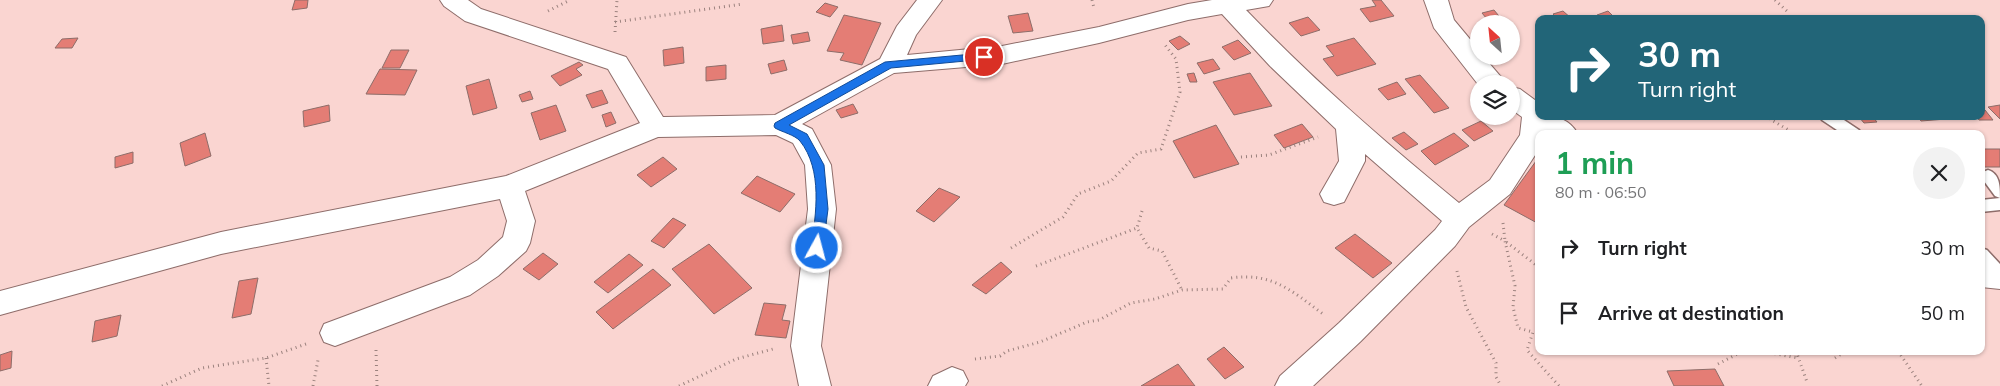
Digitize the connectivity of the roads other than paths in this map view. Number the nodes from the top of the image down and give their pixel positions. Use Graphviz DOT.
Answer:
graph roads {
  1 [pos="452,0"];
  2 [pos="930,0"];
  3 [pos="1261,0"];
  4 [pos="1436,0"];
  5 [pos="1228,6"];
  6 [pos="888,65"];
  7 [pos="1484,75"];
  8 [pos="1520,102"];
  9 [pos="1535,113"];
  10 [pos="1537,120"];
  11 [pos="1545,120"];
  12 [pos="1833,120"];
  13 [pos="779,126"];
  14 [pos="1349,126"];
  15 [pos="656,127"];
  16 [pos="1559,130"];
  17 [pos="1848,130"];
  18 [pos="1988,176"];
  19 [pos="510,186"];
  20 [pos="2000,192"];
  21 [pos="1334,194"];
  22 [pos="2000,204"];
  23 [pos="1985,206"];
  24 [pos="1452,229"];
  25 [pos="1985,259"];
  26 [pos="1985,275"];
  27 [pos="2000,276"];
  28 [pos="0,303"];
  29 [pos="334,334"];
  30 [pos="815,386"];
  31 [pos="1291,386"];
  1 -- 15 [label="street"];
  2 -- 6 [label="street"];
  3 -- 5 [label="street"];
  4 -- 7 [label="street"];
  5 -- 6 [label="street"];
  5 -- 14 [label="street"];
  6 -- 13 [label="street"];
  8 -- 9 [label="street"];
  10 -- 24 [label="street"];
  11 -- 16 [label="street"];
  12 -- 17 [label="lane"];
  13 -- 15 [label="street"];
  13 -- 30 [label="street"];
  14 -- 21 [label="street"];
  14 -- 24 [label="street"];
  15 -- 19 [label="street"];
  18 -- 20 [label="lane"];
  19 -- 28 [label="street"];
  19 -- 29 [label="street"];
  22 -- 23 [label="lane"];
  24 -- 31 [label="street"];
  25 -- 27 [label="lane"];
  26 -- 27 [label="street"];
}
